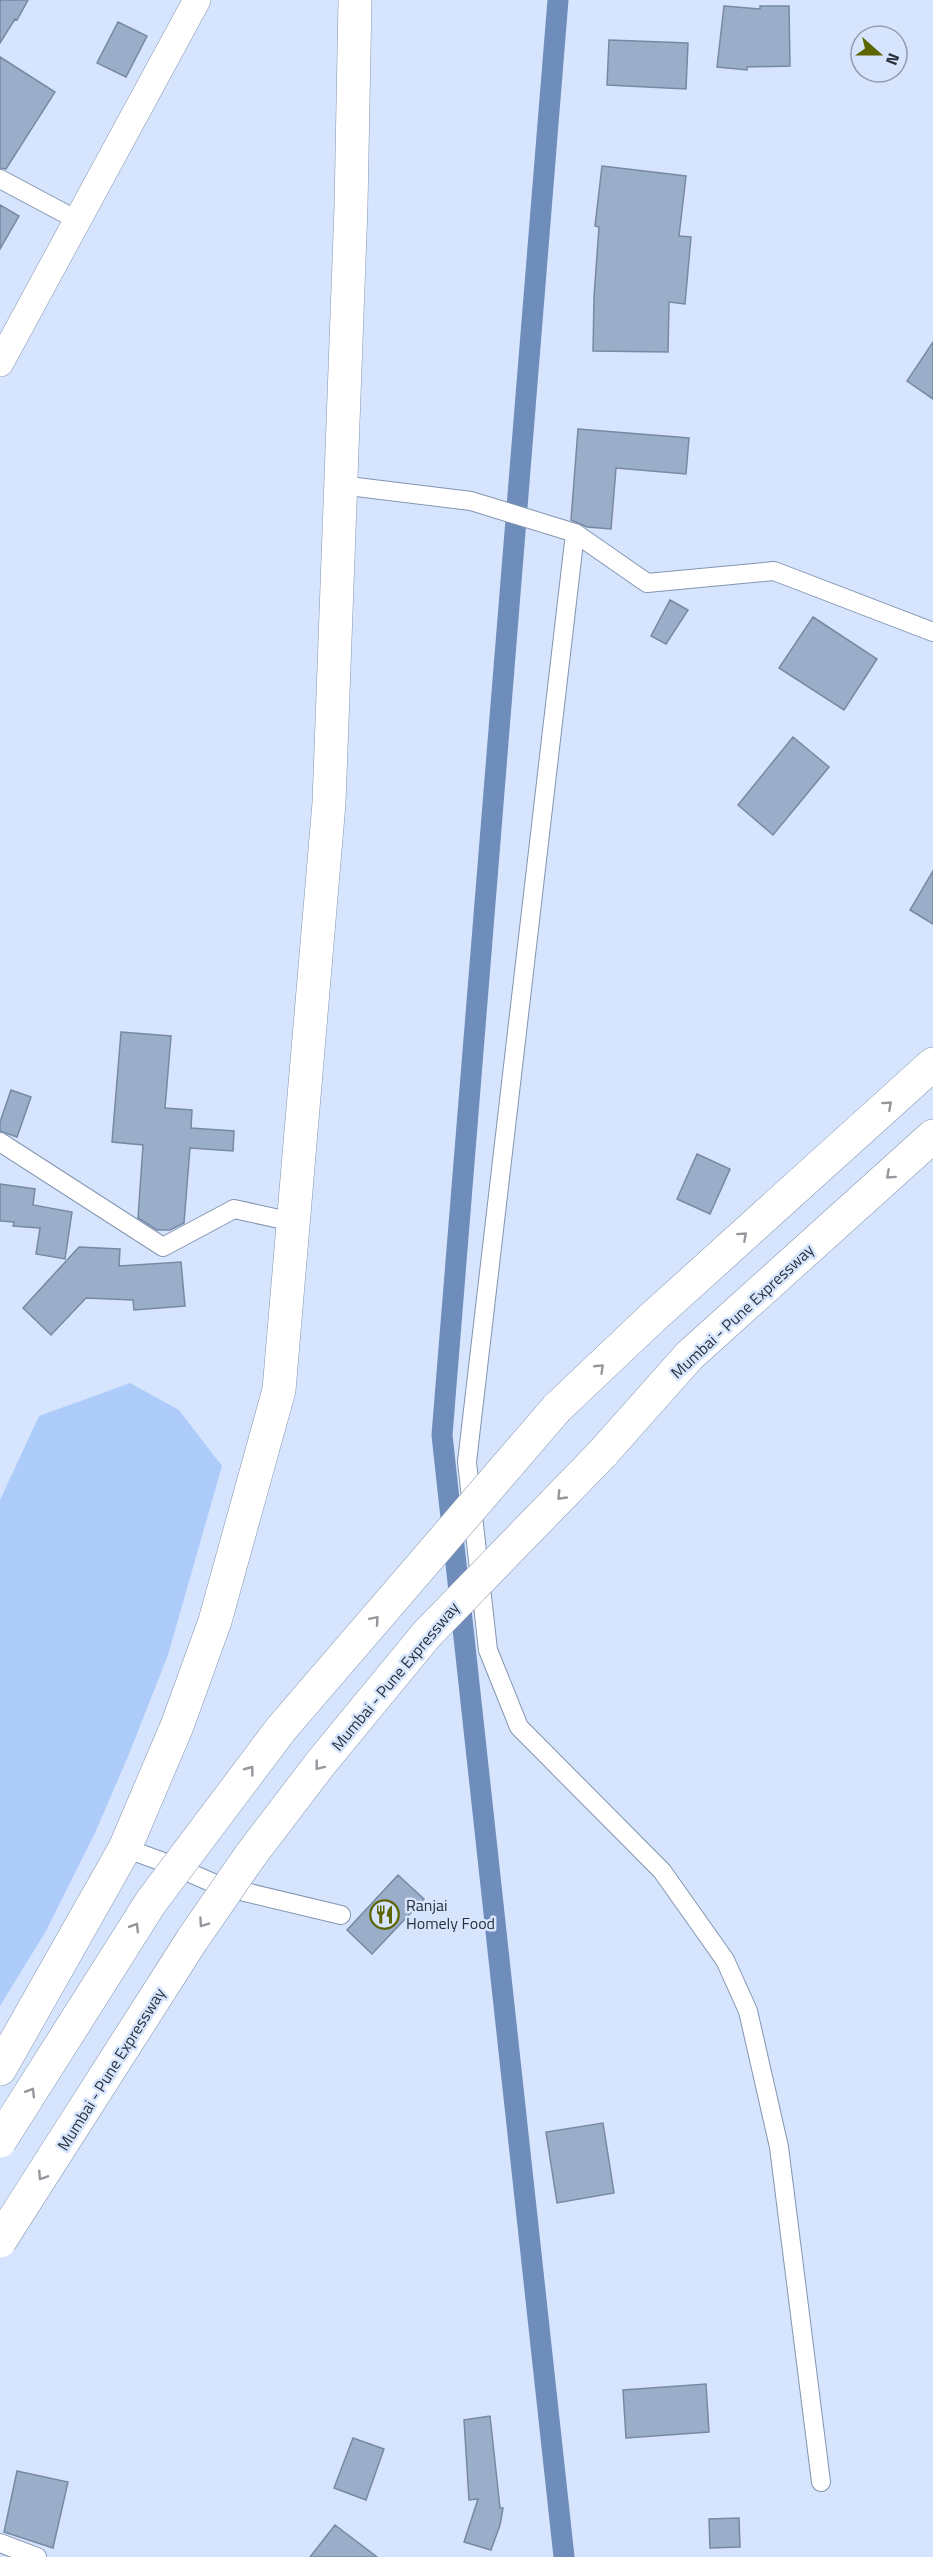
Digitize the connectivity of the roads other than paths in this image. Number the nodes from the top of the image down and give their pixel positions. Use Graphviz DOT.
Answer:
graph roads {
  1 [pos="197,0"];
  2 [pos="355,0"];
  3 [pos="0,179"];
  4 [pos="77,220"];
  5 [pos="0,363"];
  6 [pos="340,485"];
  7 [pos="574,533"];
  8 [pos="933,632"];
  9 [pos="933,1064"];
  10 [pos="933,1136"];
  11 [pos="0,1142"];
  12 [pos="293,1222"];
  13 [pos="125,1848"];
  14 [pos="341,1915"];
  15 [pos="0,2069"];
  16 [pos="0,2142"];
  17 [pos="0,2241"];
  18 [pos="821,2482"];
  19 [pos="0,2543"];
  20 [pos="37,2557"];
  1 -- 4 [label="main road"];
  2 -- 6 [label="highway"];
  3 -- 4 [label="street"];
  4 -- 5 [label="main road"];
  6 -- 7 [label="street"];
  6 -- 12 [label="highway"];
  7 -- 8 [label="street"];
  7 -- 18 [label="street"];
  16 -- 9 [label="highway, one-way, bridge"];
  10 -- 17 [label="highway, Mumbai - Pune Expressway, one-way, bridge"];
  11 -- 12 [label="street"];
  12 -- 13 [label="highway"];
  13 -- 14 [label="street"];
  13 -- 15 [label="highway"];
  19 -- 20 [label="street"];
}
